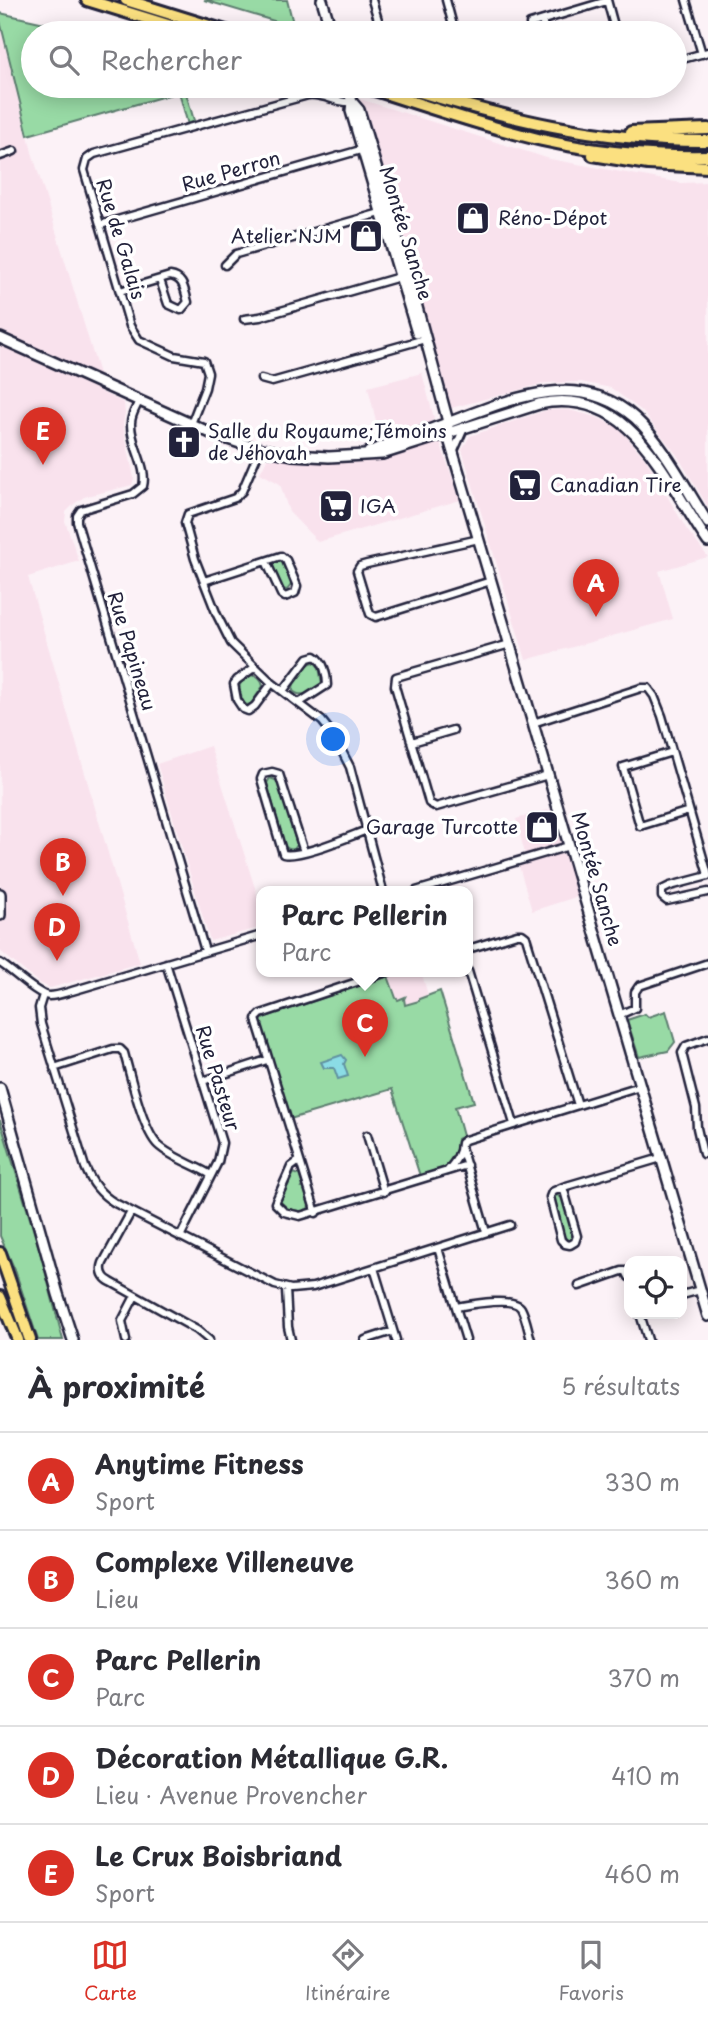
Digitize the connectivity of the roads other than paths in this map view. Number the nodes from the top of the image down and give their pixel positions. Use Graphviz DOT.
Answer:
graph roads {
  1 [pos="87,0"];
  2 [pos="126,0"];
  3 [pos="322,0"];
  4 [pos="372,0"];
  5 [pos="446,0"];
  6 [pos="607,0"];
  7 [pos="686,0"];
  8 [pos="155,21"];
  9 [pos="193,21"];
  10 [pos="328,21"];
  11 [pos="378,21"];
  12 [pos="452,21"];
  13 [pos="542,21"];
  14 [pos="613,21"];
  15 [pos="705,53"];
  16 [pos="687,58"];
  17 [pos="297,98"];
  18 [pos="328,98"];
  19 [pos="351,98"];
  20 [pos="402,98"];
  21 [pos="440,98"];
  22 [pos="352,102"];
  23 [pos="708,130"];
  24 [pos="586,133"];
  25 [pos="534,138"];
  26 [pos="708,141"];
  27 [pos="366,148"];
  28 [pos="14,151"];
  29 [pos="0,156"];
  30 [pos="708,156"];
  31 [pos="708,167"];
  32 [pos="385,212"];
  33 [pos="100,225"];
  34 [pos="225,265"];
  35 [pos="405,275"];
  36 [pos="160,280"];
  37 [pos="120,290"];
  38 [pos="244,319"];
  39 [pos="0,338"];
  40 [pos="422,340"];
  41 [pos="261,379"];
  42 [pos="139,401"];
  43 [pos="191,425"];
  44 [pos="448,428"];
  45 [pos="464,428"];
  46 [pos="260,449"];
  47 [pos="453,453"];
  48 [pos="708,523"];
  49 [pos="479,539"];
  50 [pos="708,542"];
  51 [pos="266,561"];
  52 [pos="491,580"];
  53 [pos="204,581"];
  54 [pos="510,644"];
  55 [pos="255,667"];
  56 [pos="272,683"];
  57 [pos="283,691"];
  58 [pos="299,703"];
  59 [pos="533,723"];
  60 [pos="453,730"];
  61 [pos="412,743"];
  62 [pos="672,752"];
  63 [pos="548,775"];
  64 [pos="690,811"];
  65 [pos="367,830"];
  66 [pos="569,846"];
  67 [pos="304,852"];
  68 [pos="708,876"];
  69 [pos="382,886"];
  70 [pos="433,886"];
  71 [pos="708,892"];
  72 [pos="0,894"];
  73 [pos="0,915"];
  74 [pos="256,937"];
  75 [pos="473,947"];
  76 [pos="205,951"];
  77 [pos="0,963"];
  78 [pos="166,963"];
  79 [pos="708,963"];
  80 [pos="366,977"];
  81 [pos="470,977"];
  82 [pos="43,995"];
  83 [pos="619,1015"];
  84 [pos="708,1038"];
  85 [pos="267,1060"];
  86 [pos="54,1068"];
  87 [pos="203,1081"];
  88 [pos="640,1086"];
  89 [pos="0,1088"];
  90 [pos="578,1105"];
  91 [pos="514,1124"];
  92 [pos="367,1135"];
  93 [pos="462,1149"];
  94 [pos="703,1154"];
  95 [pos="661,1158"];
  96 [pos="299,1161"];
  97 [pos="467,1165"];
  98 [pos="447,1171"];
  99 [pos="211,1175"];
  100 [pos="563,1187"];
  101 [pos="384,1192"];
  102 [pos="131,1212"];
  103 [pos="316,1213"];
  104 [pos="510,1225"];
  105 [pos="486,1232"];
  106 [pos="180,1237"];
  107 [pos="438,1248"];
  108 [pos="0,1253"];
  109 [pos="374,1268"];
  110 [pos="624,1274"];
  111 [pos="579,1286"];
  112 [pos="286,1289"];
  113 [pos="700,1290"];
  114 [pos="58,1294"];
  115 [pos="687,1294"];
  116 [pos="135,1296"];
  117 [pos="0,1297"];
  118 [pos="456,1307"];
  119 [pos="708,1316"];
  120 [pos="642,1319"];
  121 [pos="393,1331"];
  122 [pos="18,1340"];
  123 [pos="30,1340"];
  124 [pos="67,1340"];
  125 [pos="73,1340"];
  126 [pos="126,1340"];
  127 [pos="209,1340"];
  128 [pos="291,1340"];
  129 [pos="365,1340"];
  130 [pos="396,1340"];
  131 [pos="466,1340"];
  132 [pos="531,1340"];
  133 [pos="648,1340"];
  1 -- 8 [label="highway"];
  2 -- 9 [label="highway"];
  3 -- 10 [label="street"];
  4 -- 11 [label="street"];
  5 -- 12 [label="street"];
  6 -- 13 [label="street"];
  6 -- 14 [label="street"];
  7 -- 15 [label="street"];
  15 -- 16 [label="street"];
  17 -- 33 [label="street, Rue de Galais"];
  18 -- 22 [label="street, Rue de Galais"];
  19 -- 22 [label="street, Montée Sanche"];
  20 -- 25 [label="highway"];
  21 -- 24 [label="highway"];
  22 -- 27 [label="street, Montée Sanche"];
  23 -- 24 [label="highway"];
  24 -- 26 [label="highway"];
  25 -- 30 [label="highway"];
  25 -- 31 [label="highway"];
  27 -- 32 [label="street, Montée Sanche"];
  27 -- 33 [label="street, Rue Perron"];
  28 -- 29 [label="street"];
  32 -- 34 [label="street"];
  32 -- 35 [label="street, Montée Sanche"];
  33 -- 37 [label="street, Rue de Galais"];
  35 -- 38 [label="street"];
  35 -- 40 [label="street, Montée Sanche"];
  36 -- 36 [label="street"];
  36 -- 37 [label="street"];
  37 -- 43 [label="street, Rue de Galais"];
  39 -- 42 [label="street"];
  40 -- 41 [label="street"];
  40 -- 44 [label="street, Montée Sanche"];
  42 -- 43 [label="street"];
  42 -- 76 [label="street, Rue Papineau"];
  43 -- 46 [label="street"];
  44 -- 45 [label="street"];
  44 -- 46 [label="street"];
  44 -- 47 [label="street, Montée Sanche"];
  44 -- 48 [label="street"];
  45 -- 47 [label="street"];
  45 -- 50 [label="street"];
  46 -- 53 [label="street"];
  47 -- 49 [label="street, Montée Sanche"];
  49 -- 52 [label="street, Montée Sanche"];
  49 -- 52 [label="street"];
  51 -- 51 [label="street"];
  51 -- 53 [label="street"];
  52 -- 54 [label="street, Montée Sanche"];
  53 -- 55 [label="street"];
  54 -- 59 [label="street, Montée Sanche"];
  54 -- 61 [label="street"];
  55 -- 56 [label="street"];
  55 -- 56 [label="street"];
  56 -- 57 [label="street"];
  57 -- 58 [label="street"];
  57 -- 58 [label="street"];
  58 -- 65 [label="street"];
  59 -- 62 [label="street"];
  59 -- 63 [label="street, Montée Sanche"];
  60 -- 61 [label="street"];
  61 -- 63 [label="street"];
  62 -- 64 [label="street"];
  62 -- 64 [label="street"];
  63 -- 66 [label="street, Montée Sanche"];
  64 -- 68 [label="street"];
  65 -- 67 [label="street"];
  65 -- 69 [label="street"];
  66 -- 70 [label="street"];
  66 -- 83 [label="street, Montée Sanche"];
  67 -- 67 [label="street"];
  68 -- 71 [label="street"];
  72 -- 73 [label="street"];
  74 -- 76 [label="street"];
  75 -- 90 [label="street"];
  76 -- 78 [label="street"];
  77 -- 82 [label="street"];
  78 -- 82 [label="street"];
  78 -- 87 [label="street, Rue Pasteur"];
  79 -- 83 [label="street"];
  80 -- 85 [label="street"];
  81 -- 91 [label="street"];
  82 -- 86 [label="street"];
  83 -- 88 [label="street, Montée Sanche"];
  84 -- 94 [label="street"];
  85 -- 87 [label="street"];
  85 -- 96 [label="street"];
  86 -- 99 [label="street"];
  86 -- 102 [label="street"];
  87 -- 99 [label="street, Rue Pasteur"];
  88 -- 90 [label="street"];
  88 -- 95 [label="street, Montée Sanche"];
  89 -- 114 [label="street"];
  90 -- 91 [label="street"];
  91 -- 93 [label="street"];
  92 -- 101 [label="street"];
  93 -- 97 [label="street"];
  93 -- 98 [label="street"];
  95 -- 100 [label="street"];
  95 -- 113 [label="street, Montée Sanche"];
  96 -- 103 [label="street"];
  96 -- 103 [label="street"];
  97 -- 98 [label="street"];
  97 -- 105 [label="street"];
  98 -- 101 [label="street"];
  99 -- 106 [label="street, Rue Pasteur"];
  100 -- 100 [label="street"];
  101 -- 103 [label="street"];
  102 -- 106 [label="street"];
  102 -- 116 [label="street"];
  104 -- 105 [label="street"];
  105 -- 107 [label="street"];
  106 -- 112 [label="street"];
  107 -- 109 [label="street"];
  107 -- 118 [label="street"];
  108 -- 123 [label="highway"];
  109 -- 112 [label="street"];
  109 -- 121 [label="street"];
  110 -- 111 [label="street"];
  112 -- 128 [label="street"];
  113 -- 115 [label="street"];
  113 -- 119 [label="street, Montée Sanche"];
  114 -- 124 [label="street"];
  114 -- 125 [label="street"];
  116 -- 126 [label="street"];
  116 -- 127 [label="street"];
  117 -- 122 [label="highway"];
  118 -- 131 [label="street"];
  118 -- 132 [label="street"];
  120 -- 133 [label="street"];
  121 -- 129 [label="street"];
  121 -- 130 [label="street"];
}
